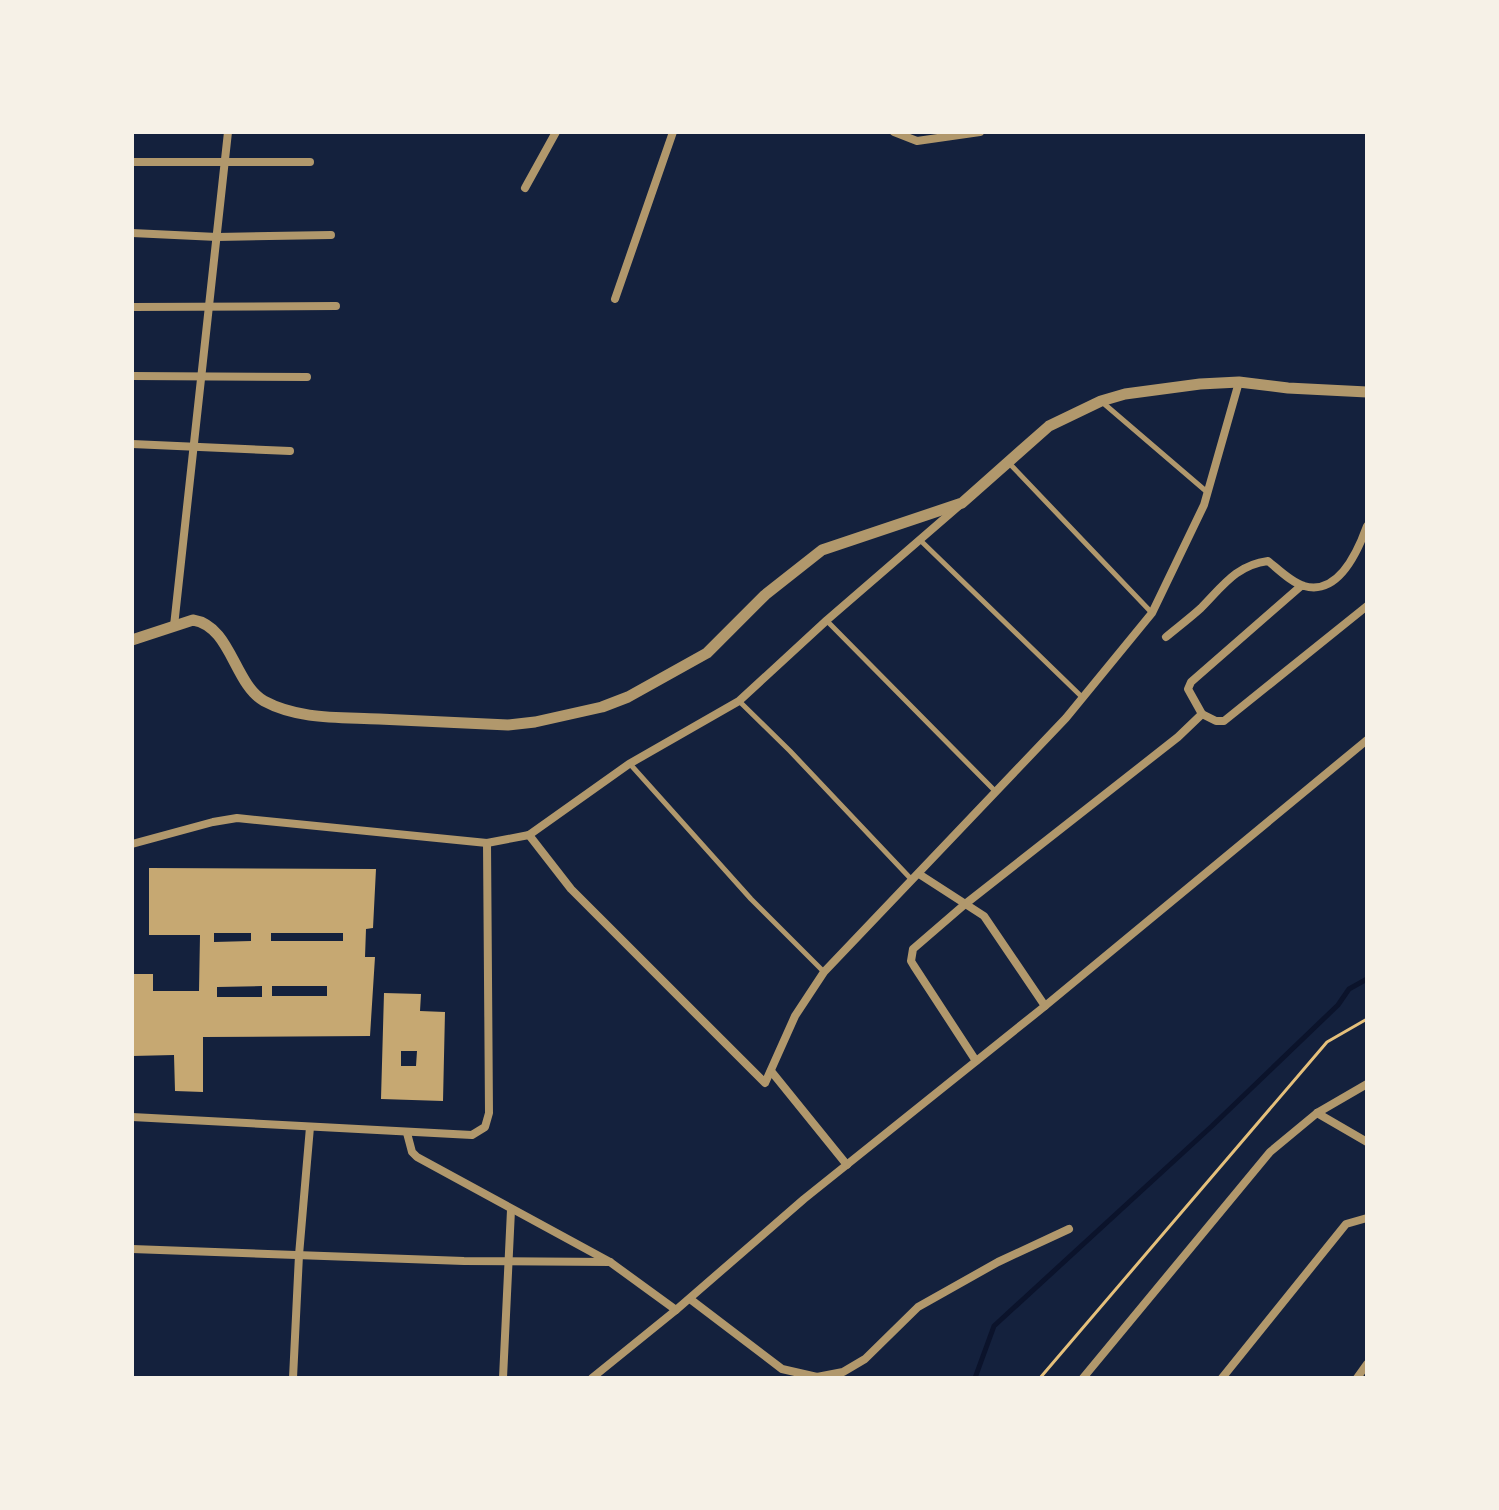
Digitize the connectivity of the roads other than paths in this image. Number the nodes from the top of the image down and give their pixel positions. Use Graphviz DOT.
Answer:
graph roads {
  1 [pos="228,132"];
  2 [pos="556,132"];
  3 [pos="673,132"];
  4 [pos="894,132"];
  5 [pos="980,132"];
  6 [pos="226,161"];
  7 [pos="132,162"];
  8 [pos="310,162"];
  9 [pos="525,188"];
  10 [pos="132,233"];
  11 [pos="331,235"];
  12 [pos="217,237"];
  13 [pos="615,299"];
  14 [pos="210,306"];
  15 [pos="336,306"];
  16 [pos="132,307"];
  17 [pos="132,376"];
  18 [pos="200,377"];
  19 [pos="307,377"];
  20 [pos="1239,382"];
  21 [pos="1366,389"];
  22 [pos="1101,401"];
  23 [pos="132,444"];
  24 [pos="193,447"];
  25 [pos="290,451"];
  26 [pos="1007,461"];
  27 [pos="1207,492"];
  28 [pos="962,503"];
  29 [pos="1367,528"];
  30 [pos="920,540"];
  31 [pos="1301,586"];
  32 [pos="1367,606"];
  33 [pos="1152,613"];
  34 [pos="827,620"];
  35 [pos="174,626"];
  36 [pos="1166,637"];
  37 [pos="132,640"];
  38 [pos="1083,698"];
  39 [pos="739,701"];
  40 [pos="1202,714"];
  41 [pos="1367,740"];
  42 [pos="629,764"];
  43 [pos="996,792"];
  44 [pos="529,835"];
  45 [pos="487,843"];
  46 [pos="132,844"];
  47 [pos="916,877"];
  48 [pos="964,905"];
  49 [pos="824,972"];
  50 [pos="1045,1006"];
  51 [pos="976,1061"];
  52 [pos="771,1071"];
  53 [pos="1367,1084"];
  54 [pos="1317,1113"];
  55 [pos="132,1117"];
  56 [pos="310,1127"];
  57 [pos="407,1133"];
  58 [pos="1367,1142"];
  59 [pos="847,1165"];
  60 [pos="511,1210"];
  61 [pos="1367,1218"];
  62 [pos="1069,1229"];
  63 [pos="132,1249"];
  64 [pos="299,1255"];
  65 [pos="510,1262"];
  66 [pos="610,1262"];
  67 [pos="690,1299"];
  68 [pos="676,1310"];
  69 [pos="1367,1364"];
  70 [pos="293,1378"];
  71 [pos="503,1378"];
  72 [pos="592,1378"];
  73 [pos="1083,1378"];
  74 [pos="1222,1378"];
  75 [pos="1357,1378"];
  1 -- 6 [label="street"];
  2 -- 9 [label="street"];
  3 -- 13 [label="street"];
  4 -- 5 [label="street"];
  6 -- 7 [label="street"];
  6 -- 8 [label="street"];
  6 -- 12 [label="street"];
  10 -- 12 [label="street"];
  11 -- 12 [label="street"];
  12 -- 14 [label="street"];
  14 -- 15 [label="street"];
  14 -- 16 [label="street"];
  14 -- 18 [label="street"];
  17 -- 18 [label="street"];
  18 -- 19 [label="street"];
  18 -- 24 [label="street"];
  20 -- 21 [label="street"];
  20 -- 22 [label="street"];
  20 -- 27 [label="street"];
  22 -- 26 [label="street"];
  22 -- 27 [label="lane"];
  23 -- 24 [label="street"];
  24 -- 25 [label="street"];
  24 -- 35 [label="street"];
  26 -- 28 [label="street"];
  26 -- 33 [label="lane"];
  27 -- 33 [label="street"];
  28 -- 30 [label="street"];
  28 -- 35 [label="street"];
  29 -- 31 [label="street"];
  30 -- 34 [label="street"];
  30 -- 38 [label="lane"];
  31 -- 36 [label="street"];
  31 -- 40 [label="street"];
  32 -- 40 [label="street"];
  33 -- 38 [label="street"];
  34 -- 39 [label="street"];
  34 -- 43 [label="lane"];
  35 -- 37 [label="street"];
  38 -- 43 [label="street"];
  39 -- 42 [label="street"];
  39 -- 47 [label="lane"];
  40 -- 48 [label="street"];
  41 -- 50 [label="street"];
  42 -- 44 [label="street"];
  42 -- 49 [label="lane"];
  43 -- 47 [label="street"];
  44 -- 45 [label="street"];
  44 -- 52 [label="street"];
  45 -- 46 [label="street"];
  45 -- 57 [label="street"];
  47 -- 48 [label="street"];
  47 -- 49 [label="street"];
  48 -- 50 [label="street"];
  48 -- 51 [label="street"];
  49 -- 52 [label="street"];
  50 -- 51 [label="street"];
  51 -- 59 [label="street"];
  52 -- 59 [label="street"];
  53 -- 54 [label="street"];
  54 -- 58 [label="street"];
  54 -- 73 [label="street"];
  55 -- 56 [label="street"];
  56 -- 57 [label="street"];
  56 -- 64 [label="street"];
  57 -- 60 [label="street"];
  59 -- 67 [label="street"];
  60 -- 65 [label="street"];
  60 -- 66 [label="street"];
  61 -- 74 [label="street"];
  62 -- 67 [label="street"];
  63 -- 64 [label="street"];
  64 -- 65 [label="street"];
  64 -- 70 [label="street"];
  65 -- 66 [label="street"];
  65 -- 71 [label="street"];
  66 -- 68 [label="street"];
  67 -- 68 [label="street"];
  68 -- 72 [label="street"];
  69 -- 75 [label="street"];
}
